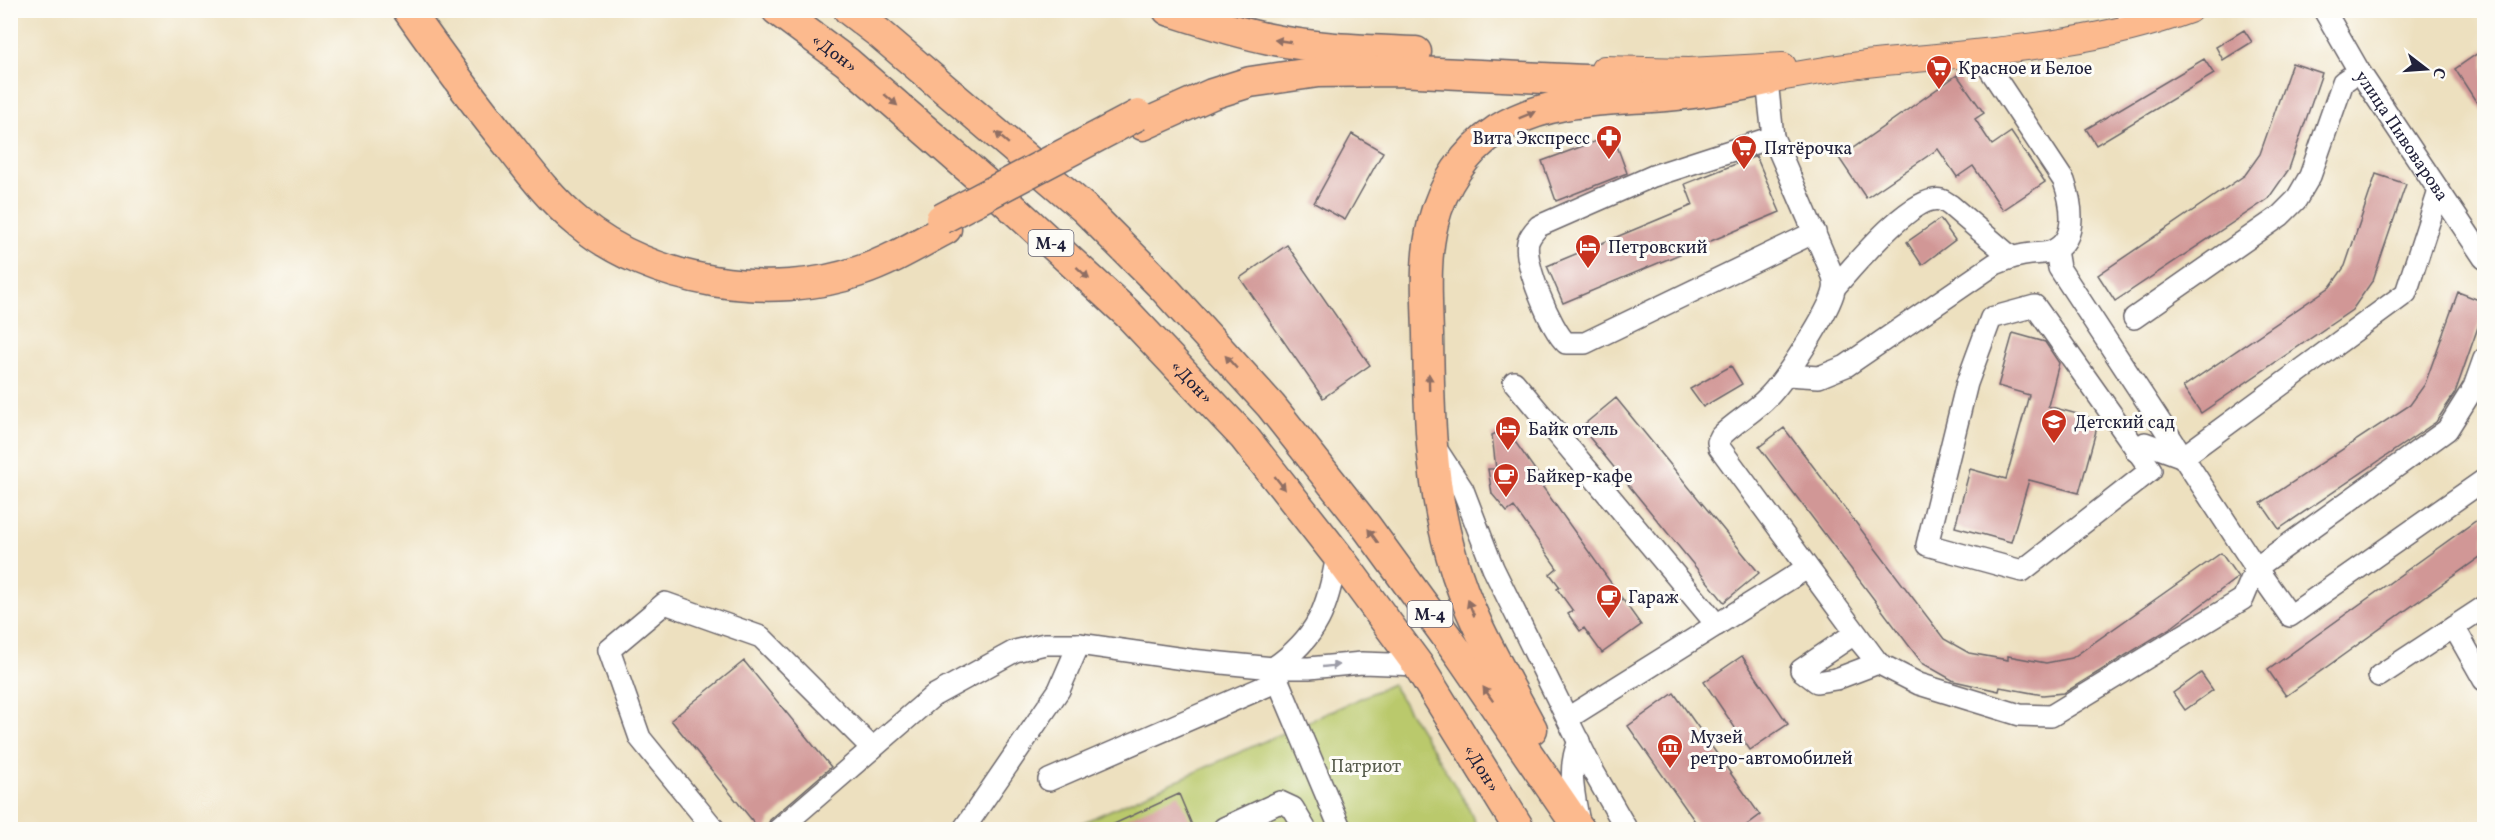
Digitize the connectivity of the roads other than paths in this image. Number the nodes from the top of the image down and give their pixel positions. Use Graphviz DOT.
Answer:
graph roads {
  1 [pos="408,10"];
  2 [pos="431,10"];
  3 [pos="777,10"];
  4 [pos="849,10"];
  5 [pos="1168,10"];
  6 [pos="2189,10"];
  7 [pos="2324,10"];
  8 [pos="2131,19"];
  9 [pos="1979,53"];
  10 [pos="1529,65"];
  11 [pos="2359,71"];
  12 [pos="1767,73"];
  13 [pos="1141,120"];
  14 [pos="1773,137"];
  15 [pos="2439,191"];
  16 [pos="944,224"];
  17 [pos="1815,232"];
  18 [pos="2056,250"];
  19 [pos="2011,257"];
  20 [pos="2484,258"];
  21 [pos="1835,287"];
  22 [pos="2134,318"];
  23 [pos="2484,359"];
  24 [pos="1787,375"];
  25 [pos="1514,382"];
  26 [pos="1431,441"];
  27 [pos="2136,451"];
  28 [pos="2183,457"];
  29 [pos="2484,480"];
  30 [pos="1337,555"];
  31 [pos="1807,568"];
  32 [pos="2256,568"];
  33 [pos="2484,607"];
  34 [pos="1717,625"];
  35 [pos="2454,627"];
  36 [pos="1079,644"];
  37 [pos="1418,665"];
  38 [pos="1275,675"];
  39 [pos="2379,676"];
  40 [pos="2484,680"];
  41 [pos="1568,718"];
  42 [pos="1579,741"];
  43 [pos="872,748"];
  44 [pos="1049,780"];
  45 [pos="1224,828"];
  46 [pos="715,830"];
  47 [pos="778,830"];
  48 [pos="963,830"];
  49 [pos="1306,830"];
  50 [pos="1341,830"];
  51 [pos="1520,830"];
  52 [pos="1580,830"];
  53 [pos="1627,830"];
  1 -- 16 [label="highway"];
  2 -- 16 [label="highway"];
  3 -- 30 [label="highway, «Дон» / М-4, one-way"];
  52 -- 4 [label="highway, М-4, one-way"];
  10 -- 5 [label="highway, one-way"];
  6 -- 8 [label="main road"];
  7 -- 11 [label="street, улица Пивоварова"];
  8 -- 9 [label="main road"];
  9 -- 12 [label="main road"];
  9 -- 18 [label="street"];
  10 -- 12 [label="main road"];
  10 -- 13 [label="highway"];
  11 -- 15 [label="street, улица Пивоварова"];
  11 -- 22 [label="street"];
  12 -- 13 [label="highway"];
  12 -- 14 [label="street"];
  26 -- 12 [label="highway, one-way"];
  13 -- 16 [label="highway"];
  14 -- 17 [label="street"];
  14 -- 17 [label="street"];
  15 -- 20 [label="street, улица Пивоварова"];
  15 -- 28 [label="street"];
  17 -- 21 [label="street"];
  18 -- 19 [label="street"];
  18 -- 28 [label="street"];
  19 -- 21 [label="street"];
  19 -- 24 [label="street"];
  21 -- 24 [label="street"];
  23 -- 32 [label="street"];
  24 -- 31 [label="street"];
  25 -- 34 [label="street"];
  26 -- 41 [label="street"];
  52 -- 26 [label="highway, one-way"];
  27 -- 27 [label="street"];
  27 -- 28 [label="street"];
  28 -- 32 [label="street"];
  29 -- 32 [label="street"];
  30 -- 37 [label="highway, «Дон» / М-4"];
  30 -- 38 [label="street"];
  31 -- 32 [label="street"];
  31 -- 34 [label="street"];
  33 -- 35 [label="street"];
  34 -- 41 [label="street"];
  35 -- 39 [label="street"];
  35 -- 40 [label="street"];
  36 -- 38 [label="street"];
  36 -- 43 [label="street"];
  36 -- 48 [label="street"];
  38 -- 37 [label="street, one-way"];
  37 -- 51 [label="highway, «Дон» / М-4"];
  38 -- 44 [label="street"];
  38 -- 50 [label="street"];
  41 -- 42 [label="street"];
  42 -- 52 [label="street"];
  42 -- 53 [label="street"];
  43 -- 46 [label="street"];
  43 -- 47 [label="street"];
  45 -- 49 [label="street"];
}
